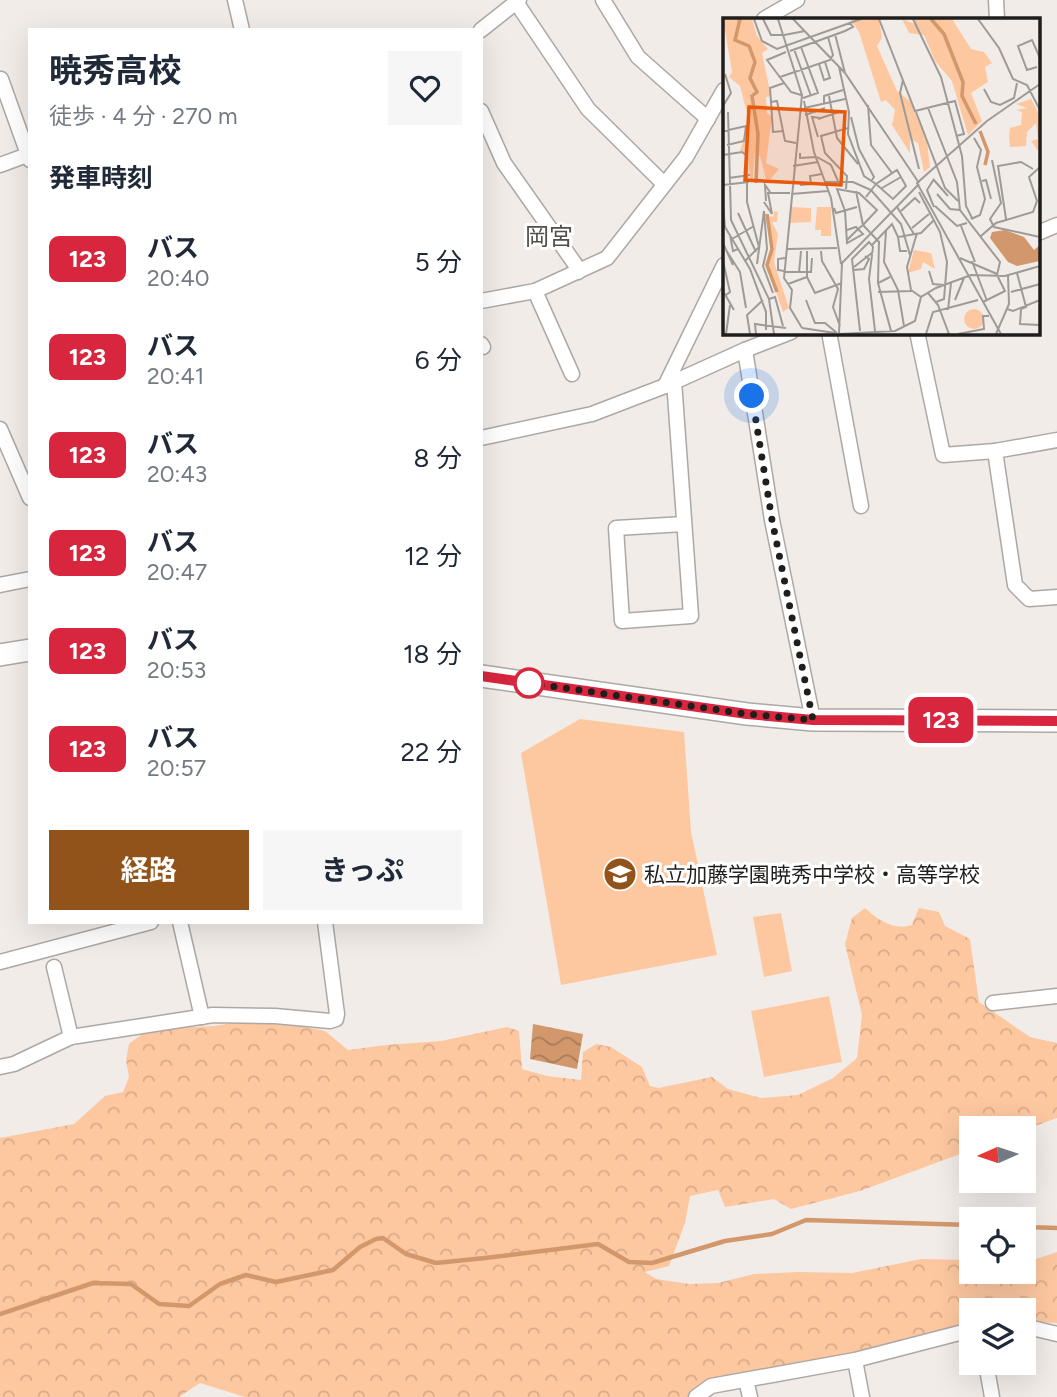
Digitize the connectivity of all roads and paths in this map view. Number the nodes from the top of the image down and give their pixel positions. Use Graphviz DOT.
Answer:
graph roads {
  1 [pos="235,0"];
  2 [pos="603,0"];
  3 [pos="797,0"];
  4 [pos="996,0"];
  5 [pos="517,1"];
  6 [pos="766,18"];
  7 [pos="997,18"];
  8 [pos="242,28"];
  9 [pos="483,28"];
  10 [pos="1,79"];
  11 [pos="723,92"];
  12 [pos="483,116"];
  13 [pos="708,119"];
  14 [pos="28,153"];
  15 [pos="28,156"];
  16 [pos="0,165"];
  17 [pos="664,184"];
  18 [pos="1057,225"];
  19 [pos="1040,232"];
  20 [pos="723,267"];
  21 [pos="578,272"];
  22 [pos="535,291"];
  23 [pos="483,297"];
  24 [pos="786,334"];
  25 [pos="829,334"];
  26 [pos="917,334"];
  27 [pos="745,350"];
  28 [pos="572,374"];
  29 [pos="669,384"];
  30 [pos="0,429"];
  31 [pos="483,438"];
  32 [pos="1057,440"];
  33 [pos="995,451"];
  34 [pos="28,493"];
  35 [pos="861,506"];
  36 [pos="684,524"];
  37 [pos="28,579"];
  38 [pos="0,585"];
  39 [pos="1057,597"];
  40 [pos="28,650"];
  41 [pos="0,655"];
  42 [pos="483,680"];
  43 [pos="813,720"];
  44 [pos="1057,721"];
  45 [pos="143,924"];
  46 [pos="180,924"];
  47 [pos="325,924"];
  48 [pos="0,962"];
  49 [pos="54,967"];
  50 [pos="1057,996"];
  51 [pos="993,1003"];
  52 [pos="202,1017"];
  53 [pos="71,1037"];
  54 [pos="0,1067"];
  55 [pos="1036,1329"];
  56 [pos="959,1333"];
  57 [pos="1057,1334"];
  58 [pos="855,1360"];
  59 [pos="988,1375"];
  60 [pos="746,1380"];
  61 [pos="696,1397"];
  62 [pos="750,1397"];
  63 [pos="862,1397"];
  64 [pos="992,1397"];
  1 -- 8 [label="street"];
  2 -- 13 [label="street"];
  3 -- 6 [label="street"];
  4 -- 7 [label="street"];
  5 -- 9 [label="street"];
  5 -- 17 [label="street"];
  10 -- 14 [label="street"];
  11 -- 13 [label="street"];
  12 -- 21 [label="street"];
  13 -- 17 [label="street"];
  15 -- 16 [label="street"];
  17 -- 21 [label="street"];
  18 -- 19 [label="street"];
  20 -- 29 [label="street"];
  21 -- 22 [label="street"];
  22 -- 23 [label="street"];
  22 -- 28 [label="street"];
  24 -- 27 [label="street"];
  25 -- 35 [label="street"];
  26 -- 33 [label="street"];
  27 -- 29 [label="street"];
  27 -- 43 [label="street"];
  29 -- 31 [label="street"];
  29 -- 36 [label="street"];
  30 -- 34 [label="street"];
  32 -- 33 [label="street"];
  33 -- 39 [label="street"];
  36 -- 36 [label="street"];
  37 -- 38 [label="street"];
  40 -- 41 [label="main road"];
  42 -- 43 [label="main road"];
  43 -- 44 [label="main road"];
  45 -- 48 [label="street"];
  46 -- 52 [label="street"];
  47 -- 52 [label="street"];
  49 -- 53 [label="street"];
  50 -- 51 [label="street"];
  52 -- 53 [label="street"];
  53 -- 54 [label="street"];
  55 -- 57 [label="street"];
  56 -- 58 [label="street"];
  58 -- 60 [label="street"];
  58 -- 63 [label="street"];
  59 -- 64 [label="street"];
  60 -- 61 [label="street"];
  60 -- 62 [label="street"];
}
